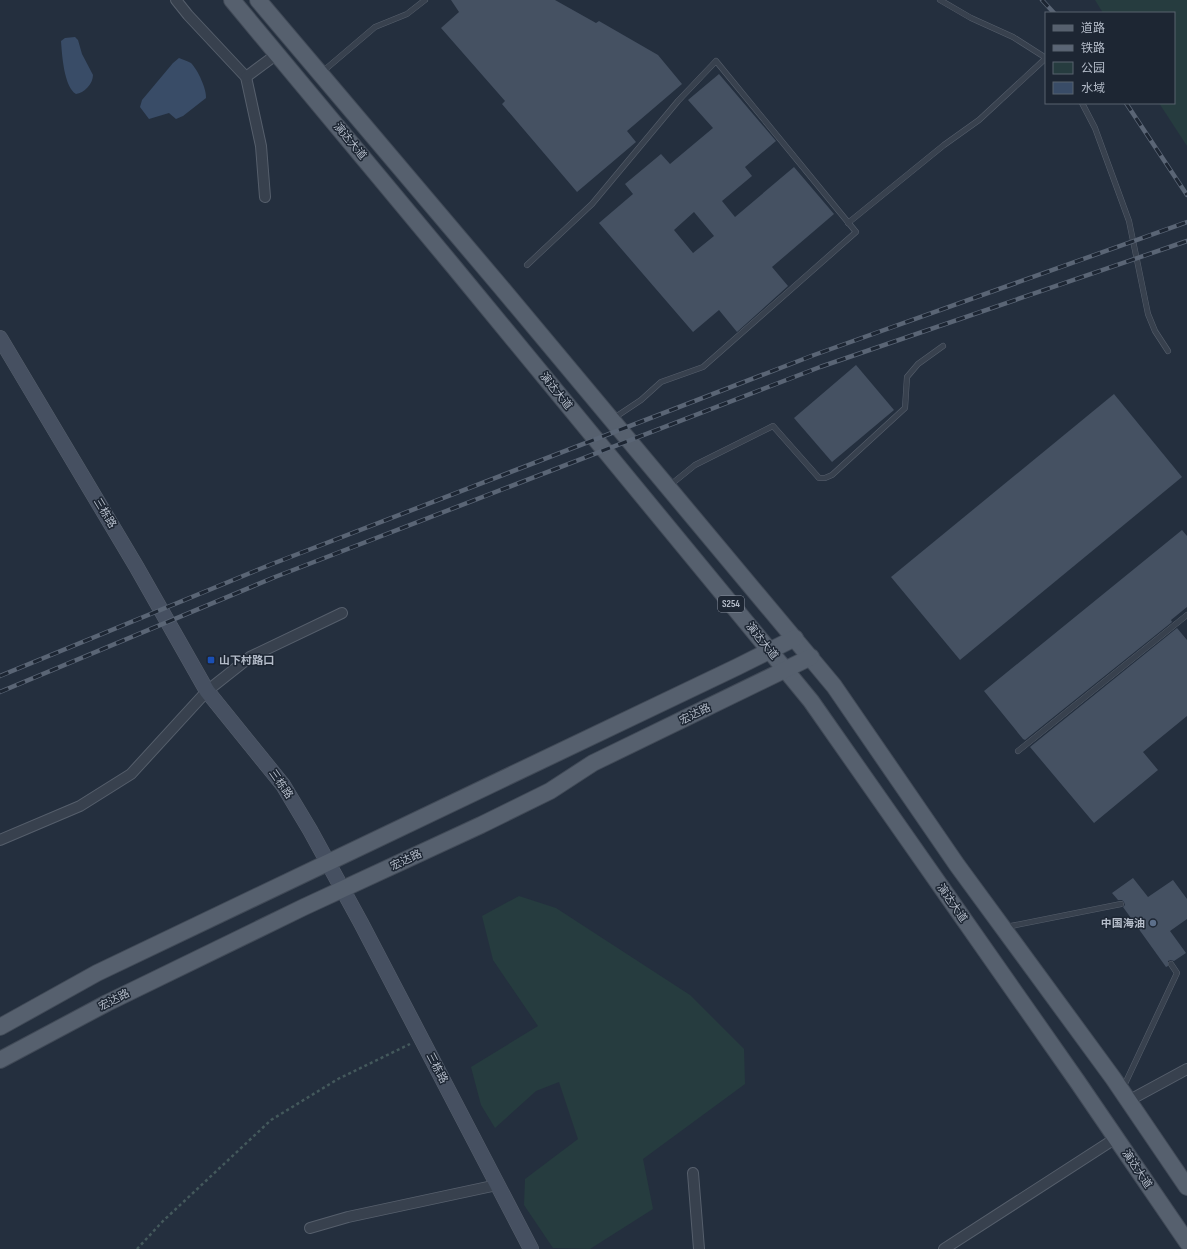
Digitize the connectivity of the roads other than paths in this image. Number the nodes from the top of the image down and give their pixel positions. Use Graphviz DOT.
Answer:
graph roads {
  1 [pos="176,0"];
  2 [pos="232,0"];
  3 [pos="258,0"];
  4 [pos="425,0"];
  5 [pos="940,0"];
  6 [pos="277,54"];
  7 [pos="1045,57"];
  8 [pos="1045,59"];
  9 [pos="321,74"];
  10 [pos="246,77"];
  11 [pos="1083,104"];
  12 [pos="265,197"];
  13 [pos="848,223"];
  14 [pos="527,265"];
  15 [pos="0,338"];
  16 [pos="943,346"];
  17 [pos="1168,351"];
  18 [pos="612,420"];
  19 [pos="668,487"];
  20 [pos="342,613"];
  21 [pos="1187,615"];
  22 [pos="795,638"];
  23 [pos="769,651"];
  24 [pos="810,657"];
  25 [pos="785,670"];
  26 [pos="207,691"];
  27 [pos="1018,751"];
  28 [pos="0,840"];
  29 [pos="327,862"];
  30 [pos="342,890"];
  31 [pos="1121,904"];
  32 [pos="1003,928"];
  33 [pos="1170,964"];
  34 [pos="0,1027"];
  35 [pos="0,1060"];
  36 [pos="1187,1069"];
  37 [pos="1125,1096"];
  38 [pos="1116,1138"];
  39 [pos="693,1173"];
  40 [pos="497,1185"];
  41 [pos="1187,1187"];
  42 [pos="310,1228"];
  43 [pos="1187,1242"];
  44 [pos="531,1249"];
  45 [pos="699,1249"];
  46 [pos="944,1249"];
  1 -- 10 [label="street"];
  2 -- 6 [label="main road, 演达大道 / S254"];
  3 -- 9 [label="main road, 演达大道 / S254"];
  4 -- 9 [label="lane"];
  5 -- 7 [label="lane"];
  6 -- 10 [label="street"];
  6 -- 23 [label="main road, 演达大道 / S254"];
  8 -- 13 [label="lane"];
  9 -- 18 [label="main road, 演达大道 / S254"];
  10 -- 12 [label="street"];
  11 -- 17 [label="lane"];
  13 -- 14 [label="lane"];
  13 -- 18 [label="lane"];
  15 -- 26 [label="main road, 三栋路"];
  16 -- 19 [label="lane"];
  18 -- 19 [label="main road, 演达大道 / S254"];
  19 -- 22 [label="main road, 演达大道 / S254"];
  20 -- 26 [label="street"];
  21 -- 27 [label="lane"];
  22 -- 23 [label="main road"];
  22 -- 24 [label="main road, 演达大道 / S254"];
  23 -- 25 [label="main road, 演达大道 / S254"];
  23 -- 29 [label="main road"];
  24 -- 25 [label="main road, 宏达路"];
  24 -- 32 [label="main road, 演达大道 / S254"];
  25 -- 30 [label="main road, 宏达路"];
  25 -- 38 [label="main road, 演达大道 / S254"];
  26 -- 28 [label="street"];
  26 -- 29 [label="main road, 三栋路"];
  29 -- 30 [label="main road, 三栋路"];
  29 -- 34 [label="main road"];
  30 -- 35 [label="main road, 宏达路"];
  30 -- 40 [label="main road, 三栋路"];
  31 -- 32 [label="lane"];
  32 -- 37 [label="main road, 演达大道 / S254"];
  33 -- 37 [label="lane"];
  36 -- 37 [label="street"];
  37 -- 41 [label="main road, 演达大道 / S254"];
  38 -- 43 [label="main road, 演达大道 / S254"];
  38 -- 46 [label="street"];
  39 -- 45 [label="street"];
  40 -- 42 [label="street"];
  40 -- 44 [label="main road, 三栋路"];
}
